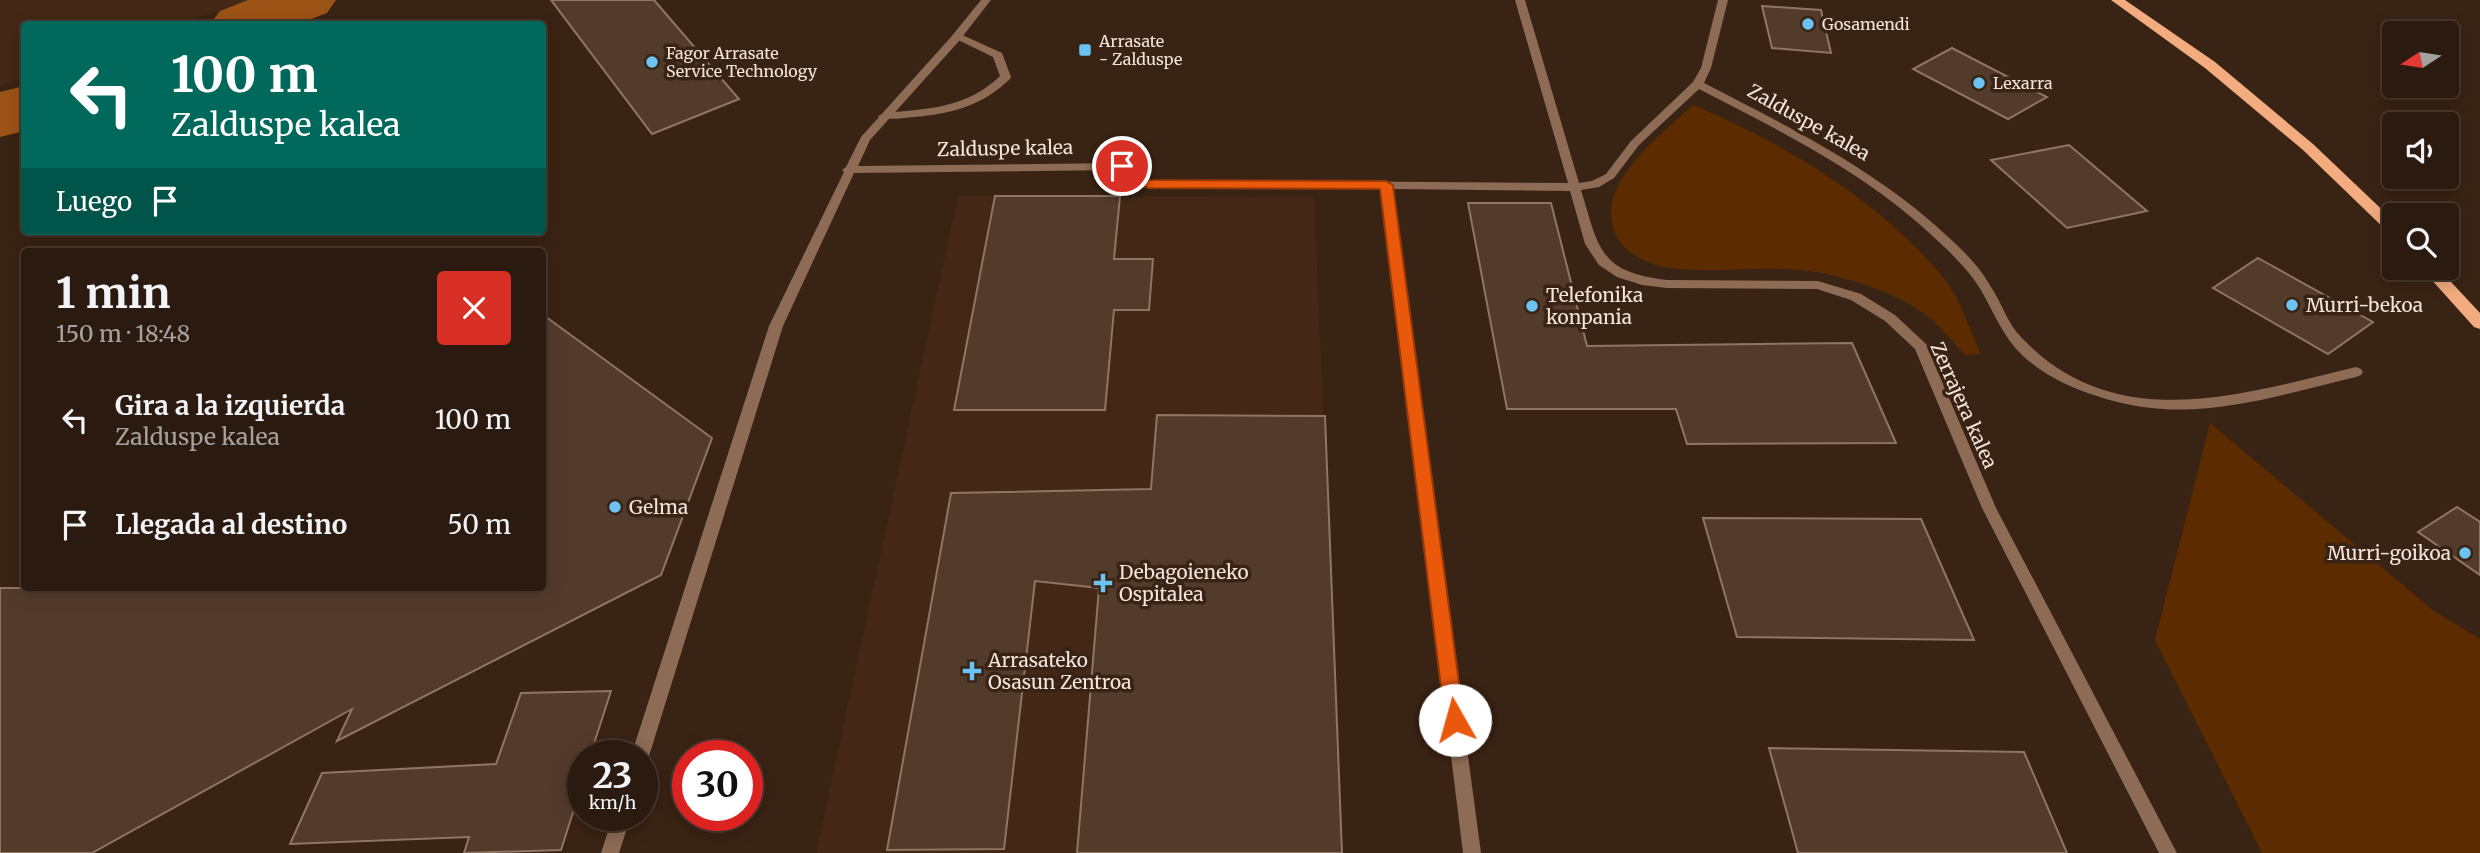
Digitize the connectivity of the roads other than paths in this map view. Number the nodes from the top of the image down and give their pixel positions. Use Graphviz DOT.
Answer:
graph roads {
  1 [pos="986,0"];
  2 [pos="1520,0"];
  3 [pos="1723,0"];
  4 [pos="2117,0"];
  5 [pos="958,36"];
  6 [pos="1698,84"];
  7 [pos="884,116"];
  8 [pos="848,170"];
  9 [pos="1386,185"];
  10 [pos="1575,187"];
  11 [pos="2382,218"];
  12 [pos="2440,280"];
  13 [pos="2480,323"];
  14 [pos="2356,372"];
  15 [pos="645,740"];
  16 [pos="617,831"];
  17 [pos="610,853"];
  18 [pos="1472,853"];
  19 [pos="2168,853"];
  1 -- 5 [label="street"];
  2 -- 10 [label="street"];
  3 -- 6 [label="street, Zalduspe kalea"];
  4 -- 11 [label="main road"];
  5 -- 7 [label="street"];
  5 -- 7 [label="street"];
  6 -- 10 [label="street, Zalduspe kalea"];
  6 -- 14 [label="street, Zalduspe kalea"];
  7 -- 8 [label="street"];
  8 -- 9 [label="street, Zalduspe kalea"];
  8 -- 15 [label="street"];
  9 -- 10 [label="street, Zalduspe kalea"];
  9 -- 18 [label="street"];
  10 -- 19 [label="street, Zerrajera kalea"];
  12 -- 13 [label="main road"];
  16 -- 17 [label="street"];
}
